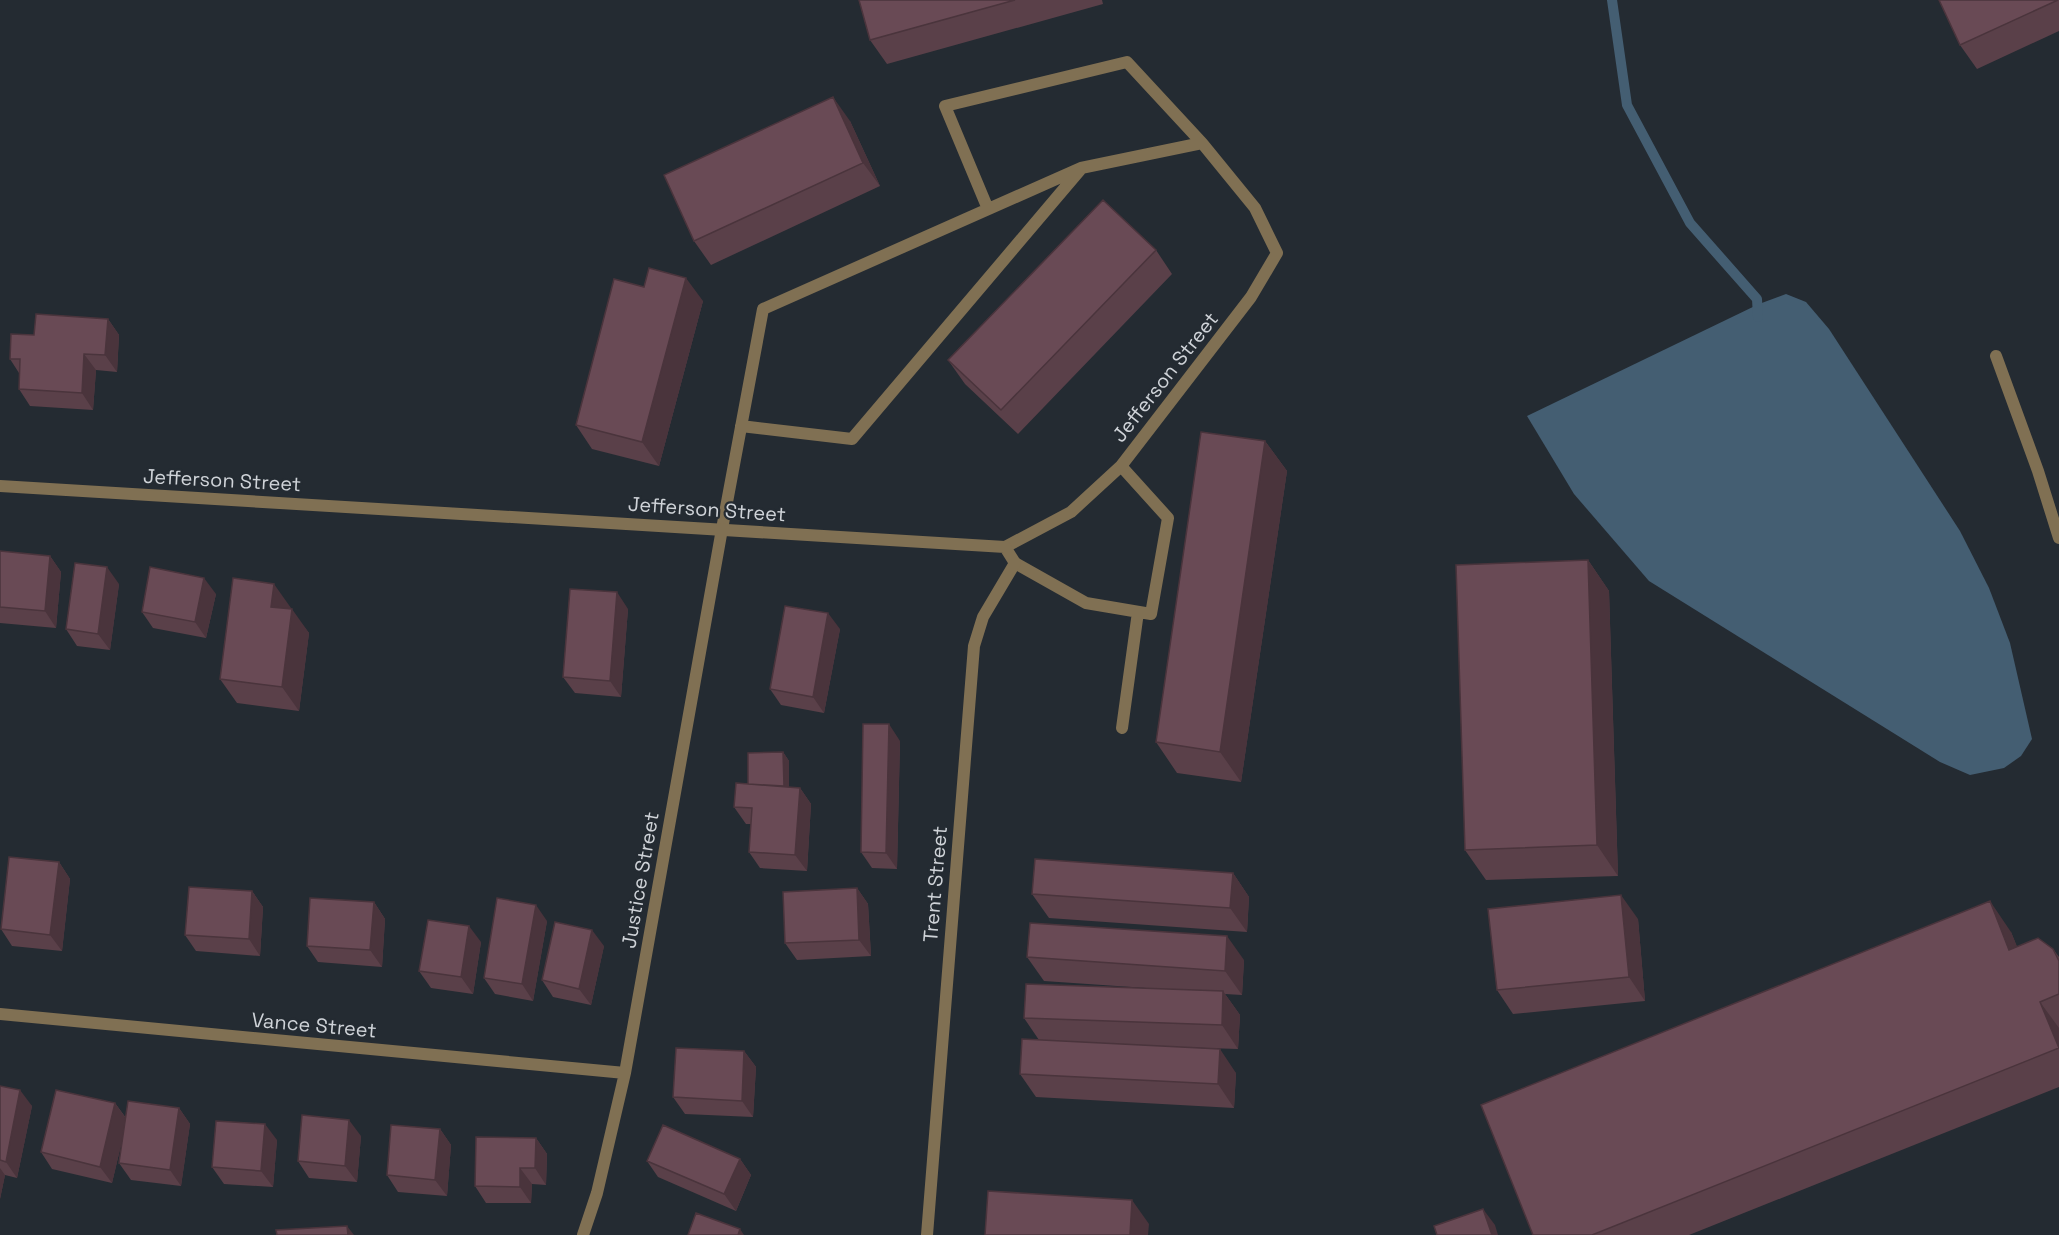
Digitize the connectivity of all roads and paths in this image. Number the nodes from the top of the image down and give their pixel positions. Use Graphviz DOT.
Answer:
graph roads {
  1 [pos="1202,144"];
  2 [pos="1081,168"];
  3 [pos="988,209"];
  4 [pos="1996,356"];
  5 [pos="741,426"];
  6 [pos="1121,465"];
  7 [pos="0,486"];
  8 [pos="722,529"];
  9 [pos="2059,538"];
  10 [pos="1005,547"];
  11 [pos="1015,563"];
  12 [pos="1138,612"];
  13 [pos="1122,728"];
  14 [pos="0,1014"];
  15 [pos="625,1073"];
  16 [pos="584,1235"];
  17 [pos="927,1235"];
  1 -- 2 [label="street"];
  1 -- 3 [label="street"];
  1 -- 6 [label="street, Jefferson Street"];
  2 -- 3 [label="street"];
  2 -- 5 [label="street"];
  3 -- 5 [label="street, Justice Street"];
  4 -- 9 [label="street"];
  5 -- 8 [label="street, Justice Street"];
  6 -- 10 [label="street, Jefferson Street"];
  6 -- 12 [label="street"];
  7 -- 8 [label="street, Jefferson Street"];
  8 -- 10 [label="street, Jefferson Street"];
  8 -- 15 [label="street, Justice Street"];
  10 -- 11 [label="street"];
  11 -- 12 [label="street"];
  11 -- 17 [label="street, Trent Street"];
  12 -- 13 [label="street"];
  14 -- 15 [label="street, Vance Street"];
  15 -- 16 [label="street, Justice Street"];
}
